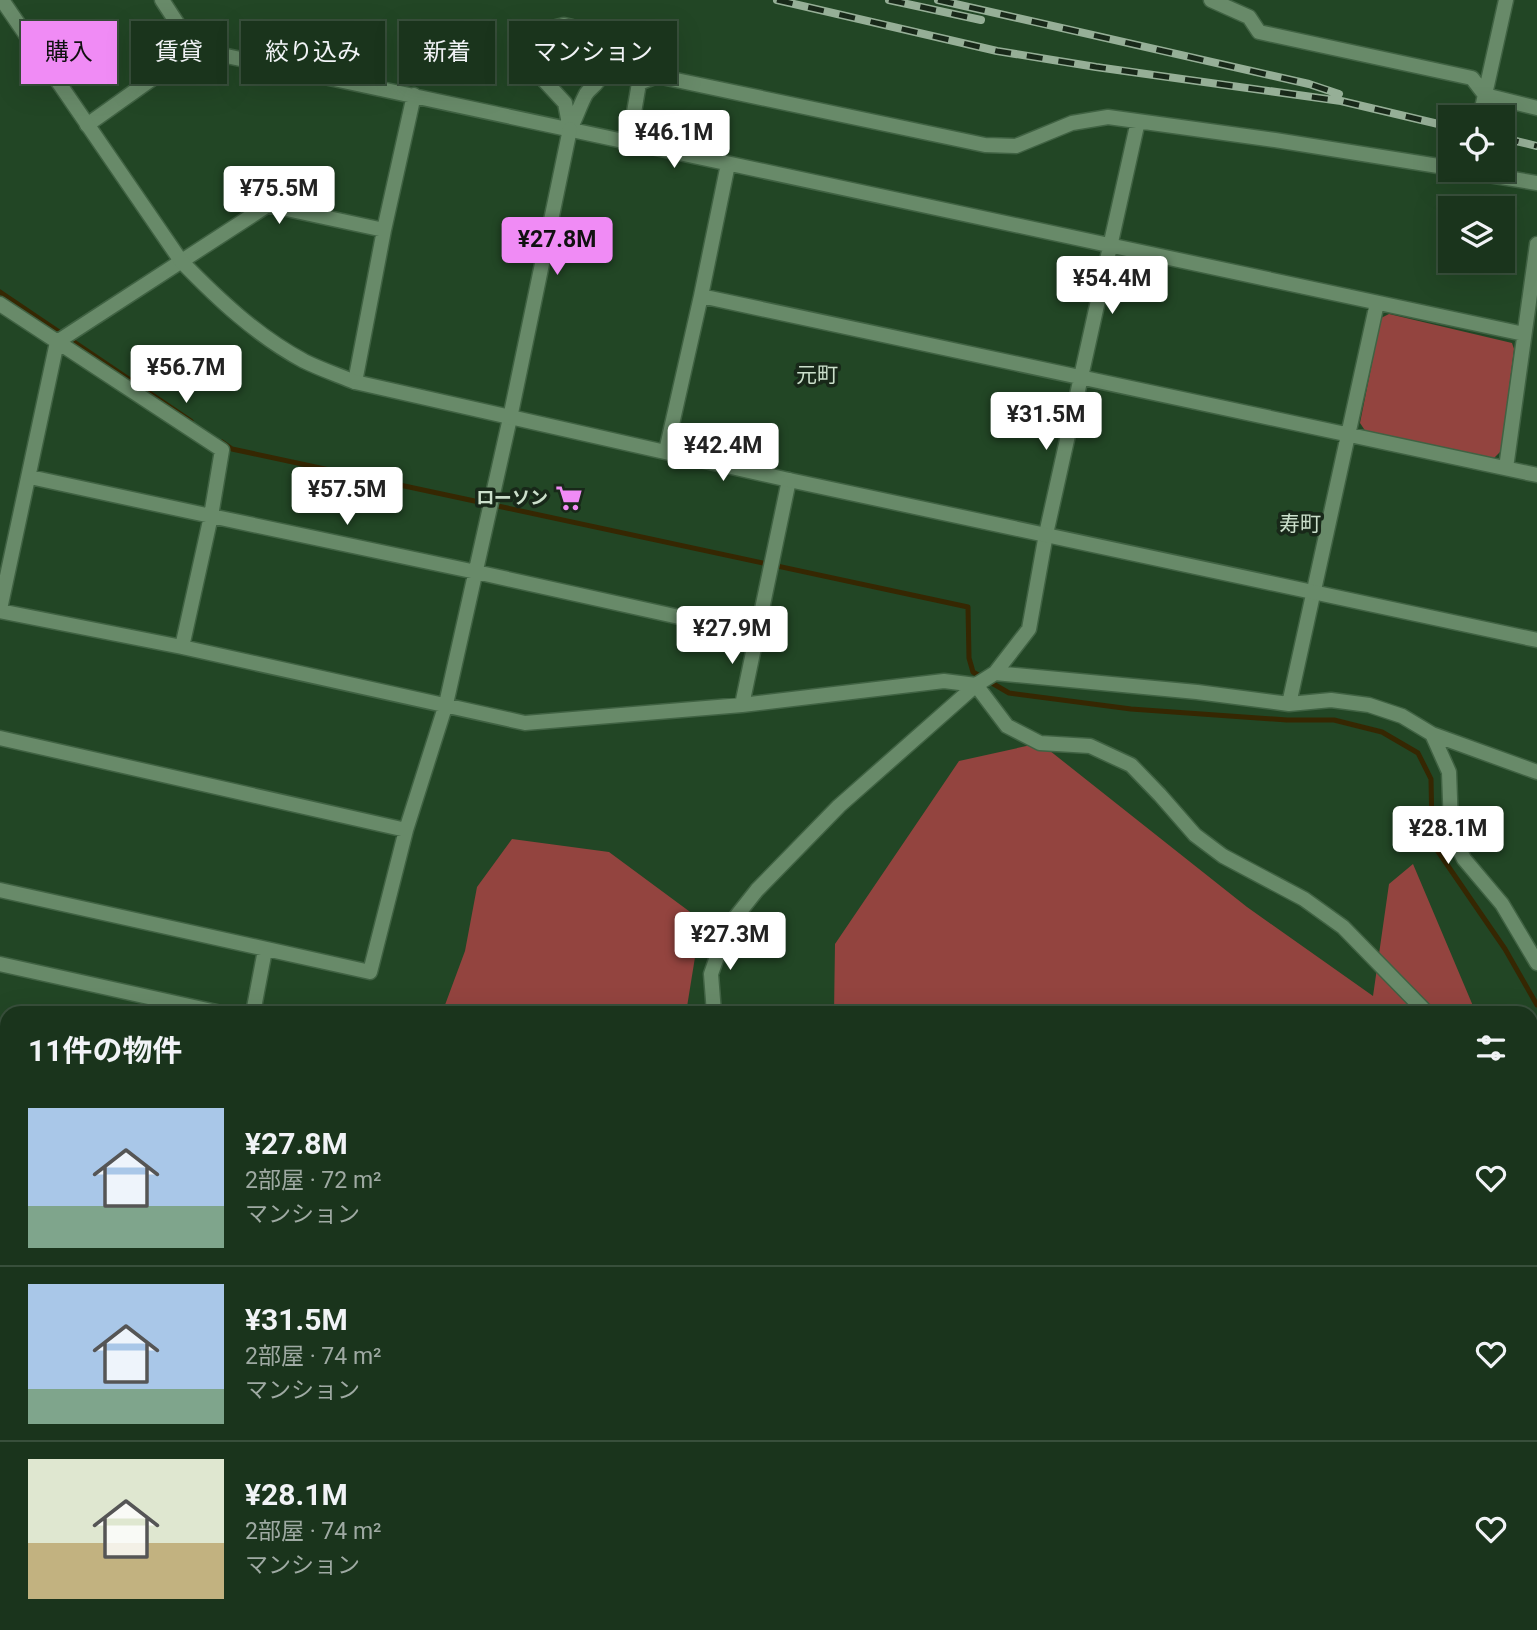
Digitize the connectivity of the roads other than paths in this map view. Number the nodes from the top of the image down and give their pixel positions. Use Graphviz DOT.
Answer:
graph roads {
  1 [pos="2,0"];
  2 [pos="162,0"];
  3 [pos="1211,0"];
  4 [pos="1506,0"];
  5 [pos="176,21"];
  6 [pos="227,56"];
  7 [pos="145,84"];
  8 [pos="414,95"];
  9 [pos="1485,95"];
  10 [pos="1483,105"];
  11 [pos="1537,108"];
  12 [pos="1138,121"];
  13 [pos="87,125"];
  14 [pos="570,130"];
  15 [pos="629,142"];
  16 [pos="728,164"];
  17 [pos="1438,167"];
  18 [pos="1515,179"];
  19 [pos="1537,183"];
  20 [pos="384,230"];
  21 [pos="1537,244"];
  22 [pos="1110,247"];
  23 [pos="181,261"];
  24 [pos="702,296"];
  25 [pos="1377,303"];
  26 [pos="0,304"];
  27 [pos="1524,334"];
  28 [pos="57,342"];
  29 [pos="1080,377"];
  30 [pos="355,382"];
  31 [pos="510,418"];
  32 [pos="1348,434"];
  33 [pos="666,452"];
  34 [pos="1506,468"];
  35 [pos="1537,475"];
  36 [pos="30,477"];
  37 [pos="789,480"];
  38 [pos="211,516"];
  39 [pos="1046,534"];
  40 [pos="476,572"];
  41 [pos="1315,592"];
  42 [pos="0,610"];
  43 [pos="756,634"];
  44 [pos="1537,640"];
  45 [pos="182,647"];
  46 [pos="995,673"];
  47 [pos="976,685"];
  48 [pos="446,704"];
  49 [pos="1289,704"];
  50 [pos="742,705"];
  51 [pos="1432,734"];
  52 [pos="0,738"];
  53 [pos="1537,772"];
  54 [pos="406,830"];
  55 [pos="0,890"];
  56 [pos="265,950"];
  57 [pos="1537,963"];
  58 [pos="0,964"];
  59 [pos="189,1006"];
  60 [pos="254,1006"];
  61 [pos="713,1006"];
  62 [pos="1420,1006"];
  1 -- 13 [label="street"];
  2 -- 5 [label="street"];
  3 -- 9 [label="street"];
  4 -- 9 [label="street"];
  6 -- 8 [label="street"];
  7 -- 13 [label="street"];
  8 -- 14 [label="street"];
  8 -- 20 [label="street"];
  9 -- 10 [label="street"];
  9 -- 11 [label="street"];
  12 -- 15 [label="street"];
  12 -- 17 [label="street"];
  12 -- 22 [label="street"];
  13 -- 23 [label="street"];
  14 -- 14 [label="street"];
  14 -- 15 [label="street"];
  14 -- 31 [label="street"];
  15 -- 16 [label="street"];
  16 -- 22 [label="street"];
  16 -- 24 [label="street"];
  18 -- 19 [label="street"];
  20 -- 23 [label="street"];
  20 -- 30 [label="street"];
  21 -- 27 [label="street"];
  22 -- 25 [label="street"];
  22 -- 29 [label="street"];
  23 -- 28 [label="street"];
  23 -- 30 [label="street"];
  24 -- 29 [label="street"];
  24 -- 33 [label="street"];
  25 -- 27 [label="street"];
  25 -- 32 [label="street"];
  26 -- 28 [label="street"];
  27 -- 34 [label="street"];
  28 -- 36 [label="street"];
  28 -- 38 [label="street"];
  29 -- 32 [label="street"];
  29 -- 39 [label="street"];
  30 -- 31 [label="street"];
  31 -- 33 [label="street"];
  31 -- 40 [label="street"];
  32 -- 34 [label="street"];
  32 -- 41 [label="street"];
  33 -- 37 [label="street"];
  34 -- 35 [label="street"];
  36 -- 38 [label="street"];
  36 -- 42 [label="street"];
  37 -- 39 [label="street"];
  37 -- 43 [label="street"];
  38 -- 40 [label="street"];
  38 -- 45 [label="street"];
  39 -- 41 [label="street"];
  39 -- 46 [label="street"];
  40 -- 43 [label="street"];
  40 -- 48 [label="street"];
  41 -- 44 [label="street"];
  41 -- 49 [label="street"];
  42 -- 45 [label="street"];
  43 -- 50 [label="street"];
  45 -- 48 [label="street"];
  46 -- 47 [label="street"];
  46 -- 49 [label="street"];
  47 -- 50 [label="street"];
  47 -- 61 [label="street"];
  47 -- 62 [label="street"];
  48 -- 50 [label="street"];
  48 -- 54 [label="street"];
  49 -- 51 [label="street"];
  51 -- 53 [label="street"];
  51 -- 57 [label="street"];
  52 -- 54 [label="street"];
  54 -- 56 [label="street"];
  55 -- 56 [label="street"];
  56 -- 60 [label="street"];
  58 -- 59 [label="street"];
}
